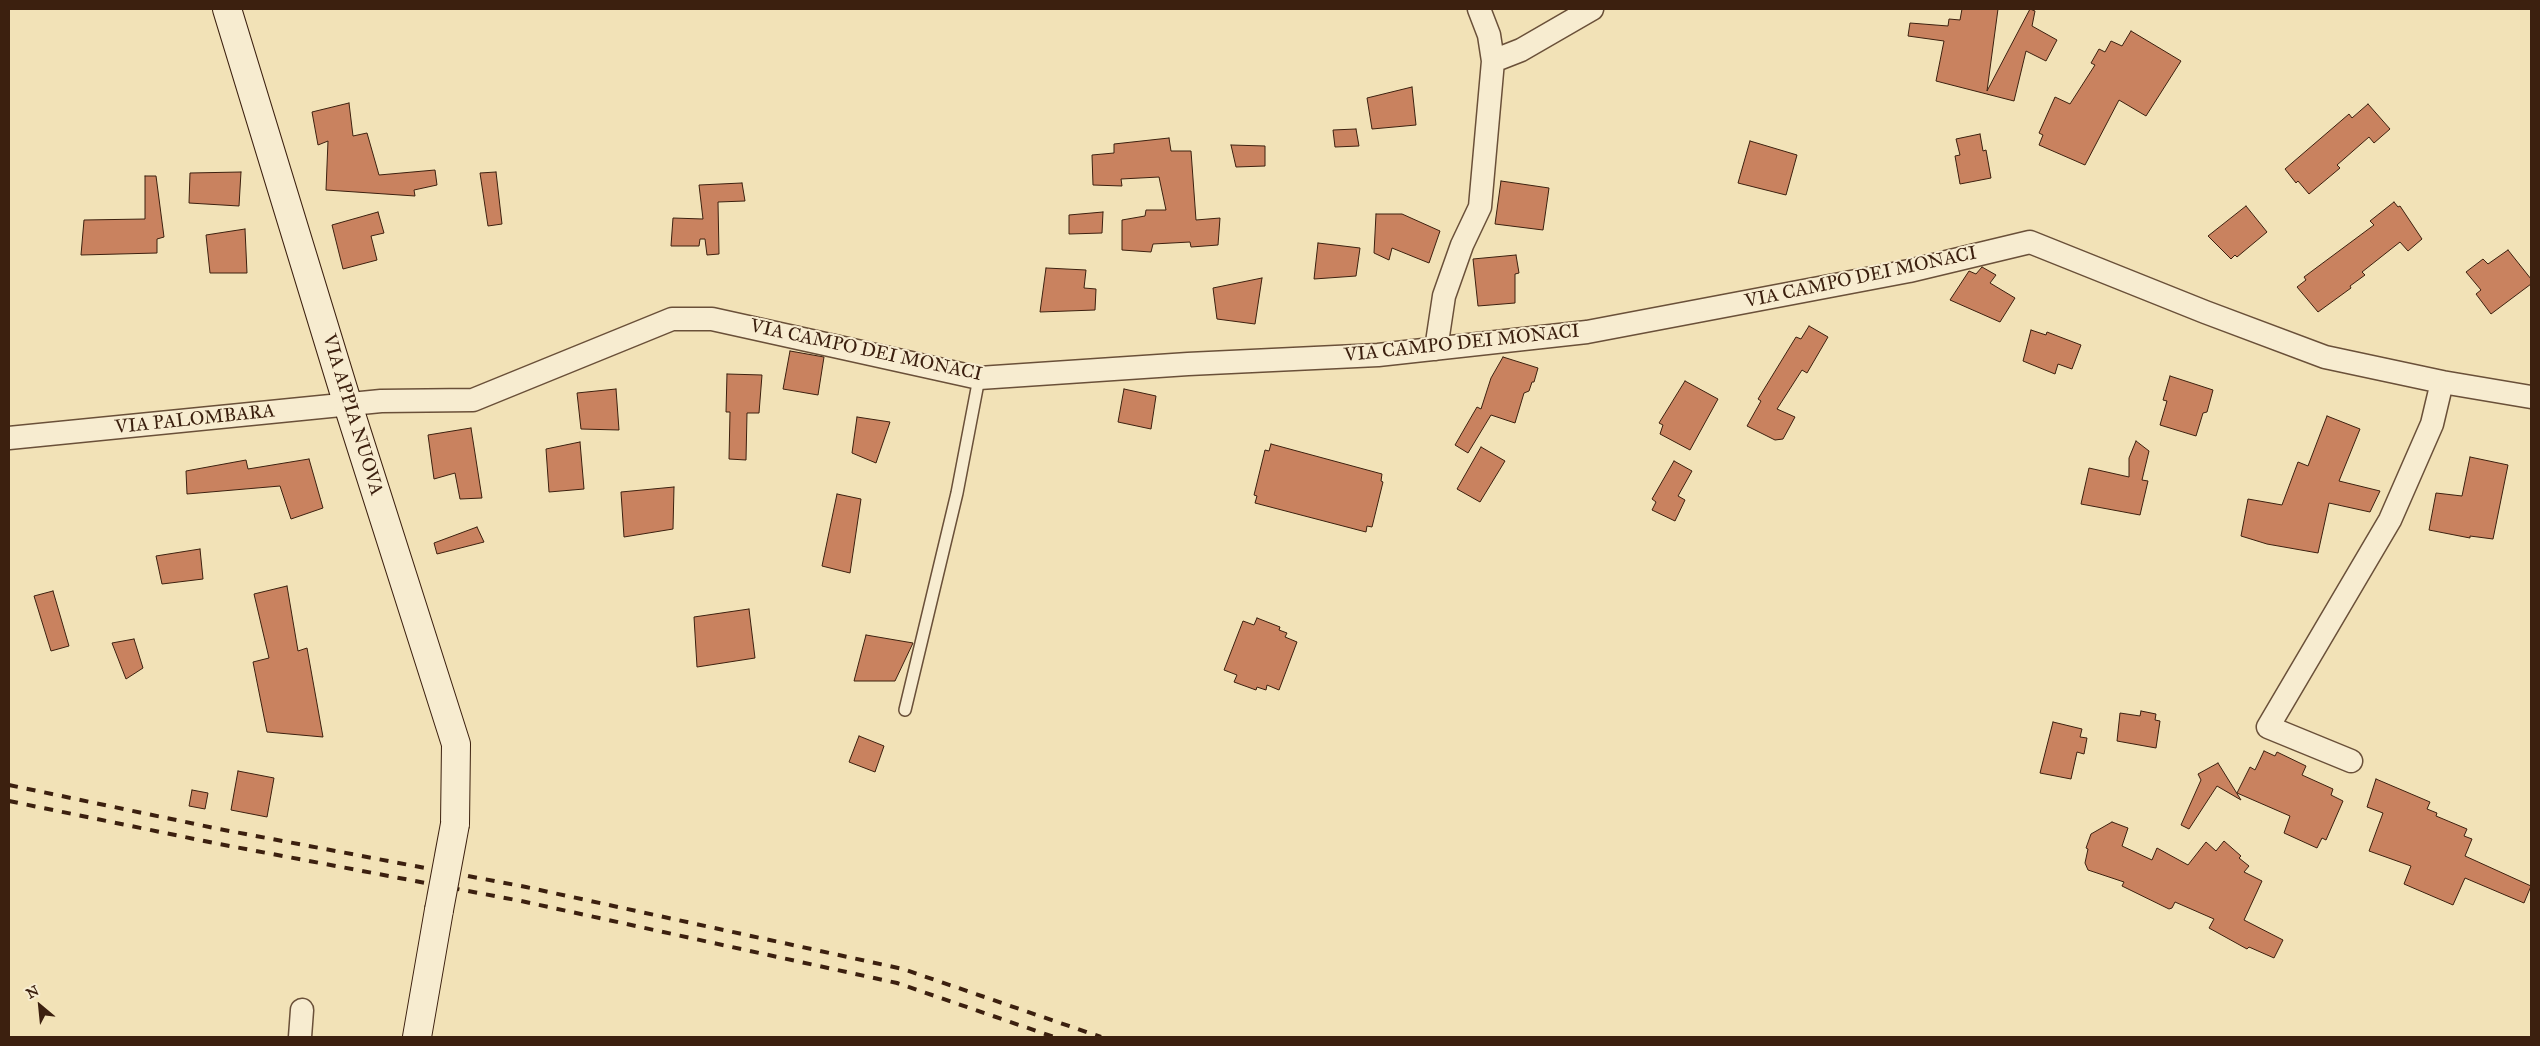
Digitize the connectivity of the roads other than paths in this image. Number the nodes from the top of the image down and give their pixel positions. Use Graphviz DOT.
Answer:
graph roads {
  1 [pos="227,9"];
  2 [pos="1479,9"];
  3 [pos="1592,9"];
  4 [pos="1493,61"];
  5 [pos="1436,348"];
  6 [pos="979,378"];
  7 [pos="2442,382"];
  8 [pos="2531,397"];
  9 [pos="380,401"];
  10 [pos="348,405"];
  11 [pos="9,438"];
  12 [pos="905,710"];
  13 [pos="2351,761"];
  14 [pos="302,1010"];
  15 [pos="300,1037"];
  16 [pos="417,1037"];
  1 -- 10 [label="street, VIA APPIA NUOVA"];
  2 -- 4 [label="street"];
  3 -- 4 [label="street"];
  4 -- 5 [label="street"];
  5 -- 6 [label="street, VIA CAMPO DEI MONACI"];
  5 -- 7 [label="street, VIA CAMPO DEI MONACI"];
  6 -- 9 [label="street, VIA CAMPO DEI MONACI"];
  6 -- 12 [label="lane"];
  7 -- 8 [label="street, VIA CAMPO DEI MONACI"];
  7 -- 13 [label="street"];
  9 -- 10 [label="street, VIA PALOMBARA"];
  10 -- 11 [label="street, VIA PALOMBARA"];
  10 -- 16 [label="street, VIA APPIA NUOVA, bridge"];
  14 -- 15 [label="street"];
}
